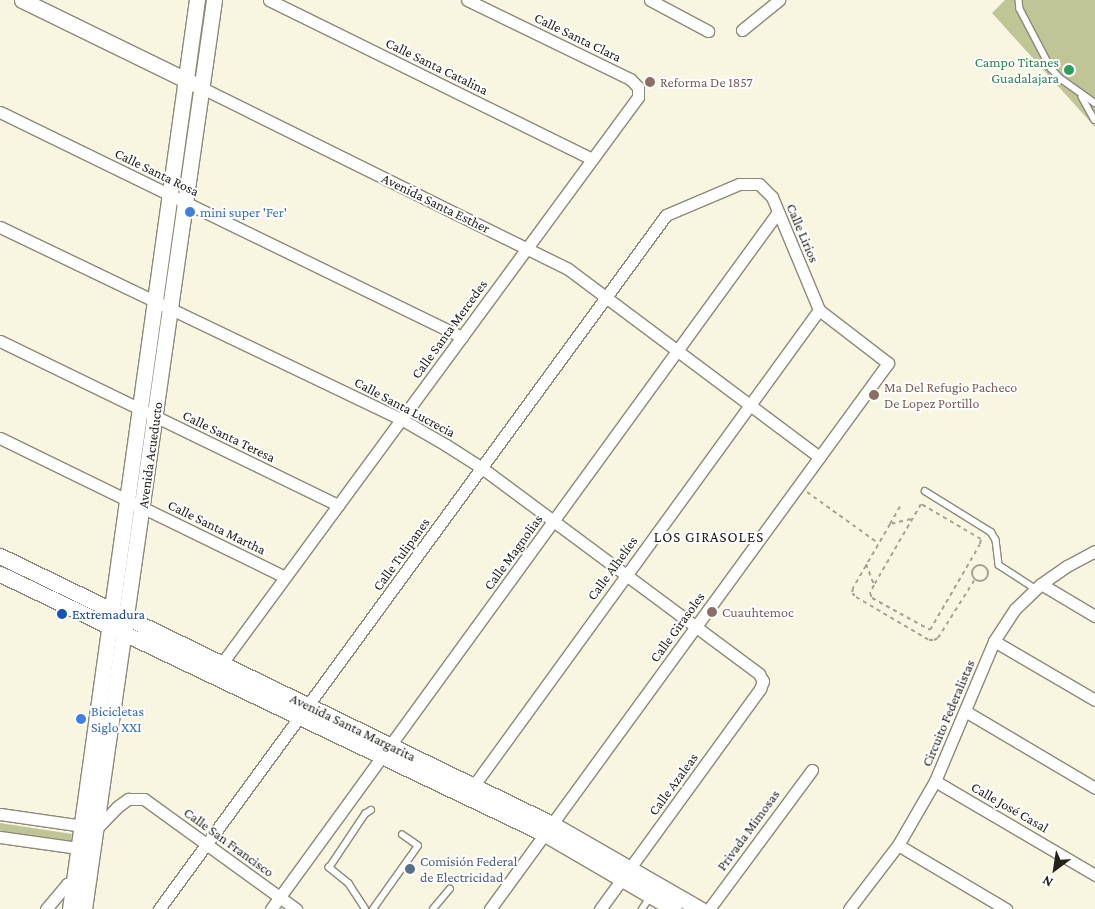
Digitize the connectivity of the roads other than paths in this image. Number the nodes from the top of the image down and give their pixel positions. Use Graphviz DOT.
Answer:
graph roads {
  1 [pos="22,0"];
  2 [pos="197,0"];
  3 [pos="214,0"];
  4 [pos="269,0"];
  5 [pos="467,0"];
  6 [pos="650,0"];
  7 [pos="779,0"];
  8 [pos="1019,0"];
  9 [pos="742,30"];
  10 [pos="708,31"];
  11 [pos="186,80"];
  12 [pos="202,88"];
  13 [pos="1081,95"];
  14 [pos="638,97"];
  15 [pos="1095,103"];
  16 [pos="0,112"];
  17 [pos="1095,120"];
  18 [pos="592,159"];
  19 [pos="170,195"];
  20 [pos="186,202"];
  21 [pos="778,212"];
  22 [pos="666,215"];
  23 [pos="0,227"];
  24 [pos="527,248"];
  25 [pos="607,298"];
  26 [pos="155,302"];
  27 [pos="170,310"];
  28 [pos="819,310"];
  29 [pos="462,337"];
  30 [pos="0,341"];
  31 [pos="678,351"];
  32 [pos="888,363"];
  33 [pos="749,404"];
  34 [pos="140,409"];
  35 [pos="155,416"];
  36 [pos="401,419"];
  37 [pos="0,438"];
  38 [pos="819,457"];
  39 [pos="482,468"];
  40 [pos="925,491"];
  41 [pos="127,500"];
  42 [pos="338,505"];
  43 [pos="142,507"];
  44 [pos="554,521"];
  45 [pos="1095,552"];
  46 [pos="0,556"];
  47 [pos="0,574"];
  48 [pos="626,575"];
  49 [pos="285,577"];
  50 [pos="1038,587"];
  51 [pos="111,610"];
  52 [pos="1095,616"];
  53 [pos="127,617"];
  54 [pos="109,626"];
  55 [pos="696,627"];
  56 [pos="124,633"];
  57 [pos="994,641"];
  58 [pos="222,663"];
  59 [pos="758,674"];
  60 [pos="214,676"];
  61 [pos="1095,700"];
  62 [pos="305,711"];
  63 [pos="965,711"];
  64 [pos="387,751"];
  65 [pos="812,770"];
  66 [pos="935,781"];
  67 [pos="1095,788"];
  68 [pos="469,791"];
  69 [pos="371,810"];
  70 [pos="0,814"];
  71 [pos="81,828"];
  72 [pos="97,828"];
  73 [pos="549,829"];
  74 [pos="402,835"];
  75 [pos="1,839"];
  76 [pos="207,844"];
  77 [pos="898,845"];
  78 [pos="85,849"];
  79 [pos="626,874"];
  80 [pos="1095,875"];
  81 [pos="81,880"];
  82 [pos="450,889"];
  83 [pos="651,896"];
  84 [pos="280,898"];
  85 [pos="852,908"];
  86 [pos="46,909"];
  87 [pos="70,909"];
  88 [pos="84,909"];
  89 [pos="159,909"];
  90 [pos="271,909"];
  91 [pos="296,909"];
  92 [pos="365,909"];
  93 [pos="373,909"];
  94 [pos="433,909"];
  95 [pos="490,909"];
  96 [pos="600,909"];
  97 [pos="642,909"];
  98 [pos="674,909"];
  99 [pos="700,909"];
  100 [pos="709,909"];
  101 [pos="1006,909"];
  1 -- 11 [label="main road, Avenida Santa Esther"];
  2 -- 11 [label="main road, Avenida Acueducto"];
  3 -- 12 [label="main road, Avenida Acueducto"];
  4 -- 18 [label="street, Calle Santa Catalina"];
  5 -- 14 [label="street, Calle Santa Clara"];
  6 -- 10 [label="street"];
  7 -- 9 [label="street"];
  8 -- 13 [label="lane"];
  11 -- 12 [label="main road, Avenida Santa Esther"];
  11 -- 19 [label="main road, Avenida Acueducto"];
  12 -- 20 [label="main road, Avenida Acueducto"];
  12 -- 24 [label="street, Avenida Santa Esther"];
  13 -- 15 [label="lane"];
  13 -- 17 [label="lane"];
  14 -- 18 [label="street, Calle Santa Mercedes"];
  16 -- 19 [label="street, Calle Santa Rosa"];
  18 -- 24 [label="street, Calle Santa Mercedes"];
  19 -- 20 [label="street, Calle Santa Rosa"];
  19 -- 26 [label="main road, Avenida Acueducto"];
  20 -- 27 [label="main road, Avenida Acueducto"];
  20 -- 29 [label="street, Calle Santa Rosa"];
  21 -- 22 [label="street, Calle Lirios"];
  21 -- 28 [label="street, Calle Lirios"];
  21 -- 31 [label="street, Calle Magnolias"];
  22 -- 25 [label="street, Calle Tulipanes"];
  23 -- 26 [label="street, Calle Santa Lucrecia"];
  24 -- 25 [label="street, Avenida Santa Esther"];
  24 -- 29 [label="street, Calle Santa Mercedes"];
  25 -- 31 [label="street, Avenida Santa Esther"];
  25 -- 39 [label="street, Calle Tulipanes"];
  26 -- 27 [label="street, Calle Santa Lucrecia"];
  26 -- 34 [label="main road, Avenida Acueducto"];
  27 -- 35 [label="main road, Avenida Acueducto"];
  27 -- 36 [label="street, Calle Santa Lucrecia"];
  28 -- 32 [label="street, Calle Lirios"];
  28 -- 33 [label="street, Calle Alhelíes"];
  29 -- 36 [label="street, Calle Santa Mercedes"];
  30 -- 34 [label="street, Calle Santa Teresa"];
  31 -- 33 [label="street, Avenida Santa Esther"];
  31 -- 44 [label="street, Calle Magnolias"];
  32 -- 38 [label="street, Calle Girasoles"];
  33 -- 38 [label="street, Avenida Santa Esther"];
  33 -- 48 [label="street, Calle Alhelíes"];
  34 -- 35 [label="street, Calle Santa Teresa"];
  34 -- 41 [label="main road, Avenida Acueducto"];
  35 -- 42 [label="street, Calle Santa Teresa"];
  35 -- 43 [label="main road, Avenida Acueducto"];
  36 -- 39 [label="street, Calle Santa Lucrecia"];
  36 -- 42 [label="street, Calle Santa Mercedes"];
  37 -- 41 [label="street, Calle Santa Martha"];
  38 -- 55 [label="street, Calle Girasoles"];
  39 -- 44 [label="street, Calle Santa Lucrecia"];
  39 -- 62 [label="street, Calle Tulipanes"];
  40 -- 50 [label="lane"];
  41 -- 43 [label="street, Calle Santa Martha"];
  41 -- 51 [label="main road, Avenida Acueducto"];
  42 -- 49 [label="street, Calle Santa Mercedes"];
  43 -- 49 [label="street, Calle Santa Martha"];
  43 -- 53 [label="main road, Avenida Acueducto"];
  44 -- 48 [label="street, Calle Santa Lucrecia"];
  44 -- 64 [label="street, Calle Magnolias"];
  45 -- 50 [label="street, Circuito Federalistas"];
  46 -- 51 [label="main road, Avenida Santa Margarita"];
  47 -- 54 [label="main road, Avenida Santa Margarita"];
  48 -- 55 [label="street, Calle Santa Lucrecia"];
  48 -- 68 [label="street, Calle Alhelíes"];
  49 -- 58 [label="street, Calle Santa Mercedes"];
  50 -- 52 [label="street"];
  50 -- 57 [label="street, Circuito Federalistas"];
  51 -- 53 [label="main road, Avenida Santa Margarita"];
  51 -- 54 [label="main road, Avenida Acueducto"];
  53 -- 56 [label="main road, Avenida Acueducto"];
  53 -- 58 [label="main road, Avenida Santa Margarita"];
  54 -- 56 [label="main road, Avenida Santa Margarita"];
  54 -- 71 [label="main road, Avenida Acueducto"];
  55 -- 59 [label="street, Calle Santa Lucrecia"];
  55 -- 73 [label="street, Calle Girasoles"];
  56 -- 60 [label="main road, Avenida Santa Margarita"];
  56 -- 72 [label="main road, Avenida Acueducto"];
  57 -- 61 [label="street"];
  57 -- 63 [label="street, Circuito Federalistas"];
  58 -- 60 [label="street, Calle Santa Mercedes"];
  58 -- 62 [label="main road, Avenida Santa Margarita"];
  59 -- 79 [label="street, Calle Azaleas"];
  60 -- 62 [label="main road, Avenida Santa Margarita"];
  62 -- 64 [label="main road, Avenida Santa Margarita"];
  62 -- 76 [label="street, Calle Tulipanes"];
  63 -- 66 [label="street, Circuito Federalistas"];
  63 -- 67 [label="street"];
  64 -- 68 [label="main road, Avenida Santa Margarita"];
  64 -- 84 [label="street, Calle Magnolias"];
  65 -- 100 [label="street, Privada Mimosas"];
  66 -- 77 [label="street, Circuito Federalistas"];
  66 -- 80 [label="street, Calle José Casal"];
  68 -- 73 [label="main road, Avenida Santa Margarita"];
  69 -- 92 [label="lane"];
  70 -- 71 [label="street"];
  71 -- 72 [label="street"];
  71 -- 78 [label="main road, Avenida Acueducto"];
  72 -- 76 [label="street, Calle San Francisco"];
  72 -- 78 [label="main road, Avenida Acueducto"];
  73 -- 79 [label="main road, Avenida Santa Margarita"];
  73 -- 95 [label="street, Calle Girasoles"];
  74 -- 93 [label="lane"];
  75 -- 78 [label="street"];
  76 -- 84 [label="street, Calle San Francisco"];
  76 -- 89 [label="street, Calle Tulipanes"];
  77 -- 85 [label="street, Circuito Federalistas"];
  77 -- 101 [label="street"];
  78 -- 81 [label="main road, Avenida Acueducto"];
  79 -- 83 [label="main road, Avenida Santa Margarita"];
  79 -- 96 [label="street, Calle Azaleas"];
  79 -- 99 [label="main road, Avenida Santa Margarita"];
  81 -- 86 [label="street"];
  81 -- 87 [label="main road, Avenida Acueducto"];
  81 -- 88 [label="main road, Avenida Acueducto"];
  82 -- 94 [label="lane"];
  83 -- 97 [label="lane"];
  83 -- 98 [label="main road, Avenida Santa Margarita"];
  84 -- 90 [label="street, Calle Magnolias"];
  84 -- 91 [label="street, Calle San Francisco"];
}
